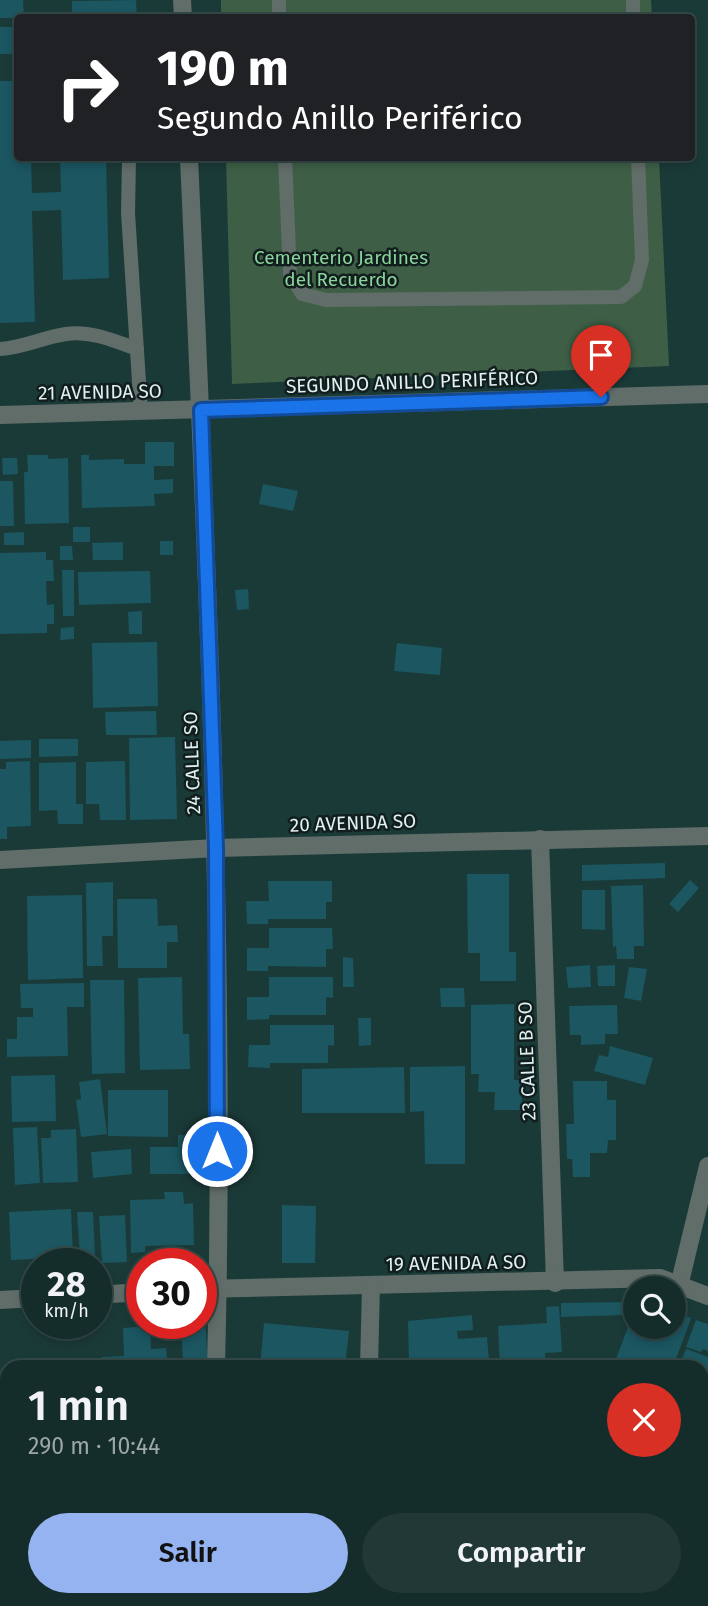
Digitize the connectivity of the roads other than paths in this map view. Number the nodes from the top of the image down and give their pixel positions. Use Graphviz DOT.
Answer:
graph roads {
  1 [pos="129,161"];
  2 [pos="189,161"];
  3 [pos="285,161"];
  4 [pos="638,161"];
  5 [pos="0,349"];
  6 [pos="137,349"];
  7 [pos="708,394"];
  8 [pos="201,410"];
  9 [pos="141,412"];
  10 [pos="0,415"];
  11 [pos="708,836"];
  12 [pos="540,839"];
  13 [pos="216,848"];
  14 [pos="0,860"];
  15 [pos="708,1166"];
  16 [pos="211,1248"];
  17 [pos="681,1276"];
  18 [pos="623,1280"];
  19 [pos="555,1283"];
  20 [pos="371,1285"];
  21 [pos="686,1288"];
  22 [pos="217,1289"];
  23 [pos="707,1293"];
  24 [pos="21,1299"];
  25 [pos="0,1300"];
  26 [pos="214,1339"];
  27 [pos="215,1360"];
  28 [pos="369,1360"];
  1 -- 6 [label="lane"];
  2 -- 8 [label="street, 24 CALLE SO"];
  3 -- 4 [label="lane"];
  5 -- 6 [label="lane"];
  6 -- 9 [label="lane"];
  7 -- 8 [label="street, SEGUNDO ANILLO PERIFÉRICO"];
  8 -- 9 [label="street, 21 AVENIDA SO"];
  8 -- 13 [label="street, 24 CALLE SO"];
  9 -- 10 [label="street, 21 AVENIDA SO"];
  11 -- 12 [label="street, 20 AVENIDA SO"];
  12 -- 13 [label="street, 20 AVENIDA SO"];
  12 -- 19 [label="street, 23 CALLE B SO"];
  13 -- 14 [label="street, 20 AVENIDA SO"];
  13 -- 16 [label="street, 24 CALLE SO"];
  15 -- 17 [label="street"];
  18 -- 19 [label="street, 19 AVENIDA A SO"];
  19 -- 20 [label="street, 19 AVENIDA A SO"];
  20 -- 22 [label="street, 19 AVENIDA A SO"];
  20 -- 28 [label="street"];
  21 -- 23 [label="street, 19 AVENIDA A SO"];
  24 -- 25 [label="street"];
  26 -- 27 [label="street, 24 CALLE SO"];
}
